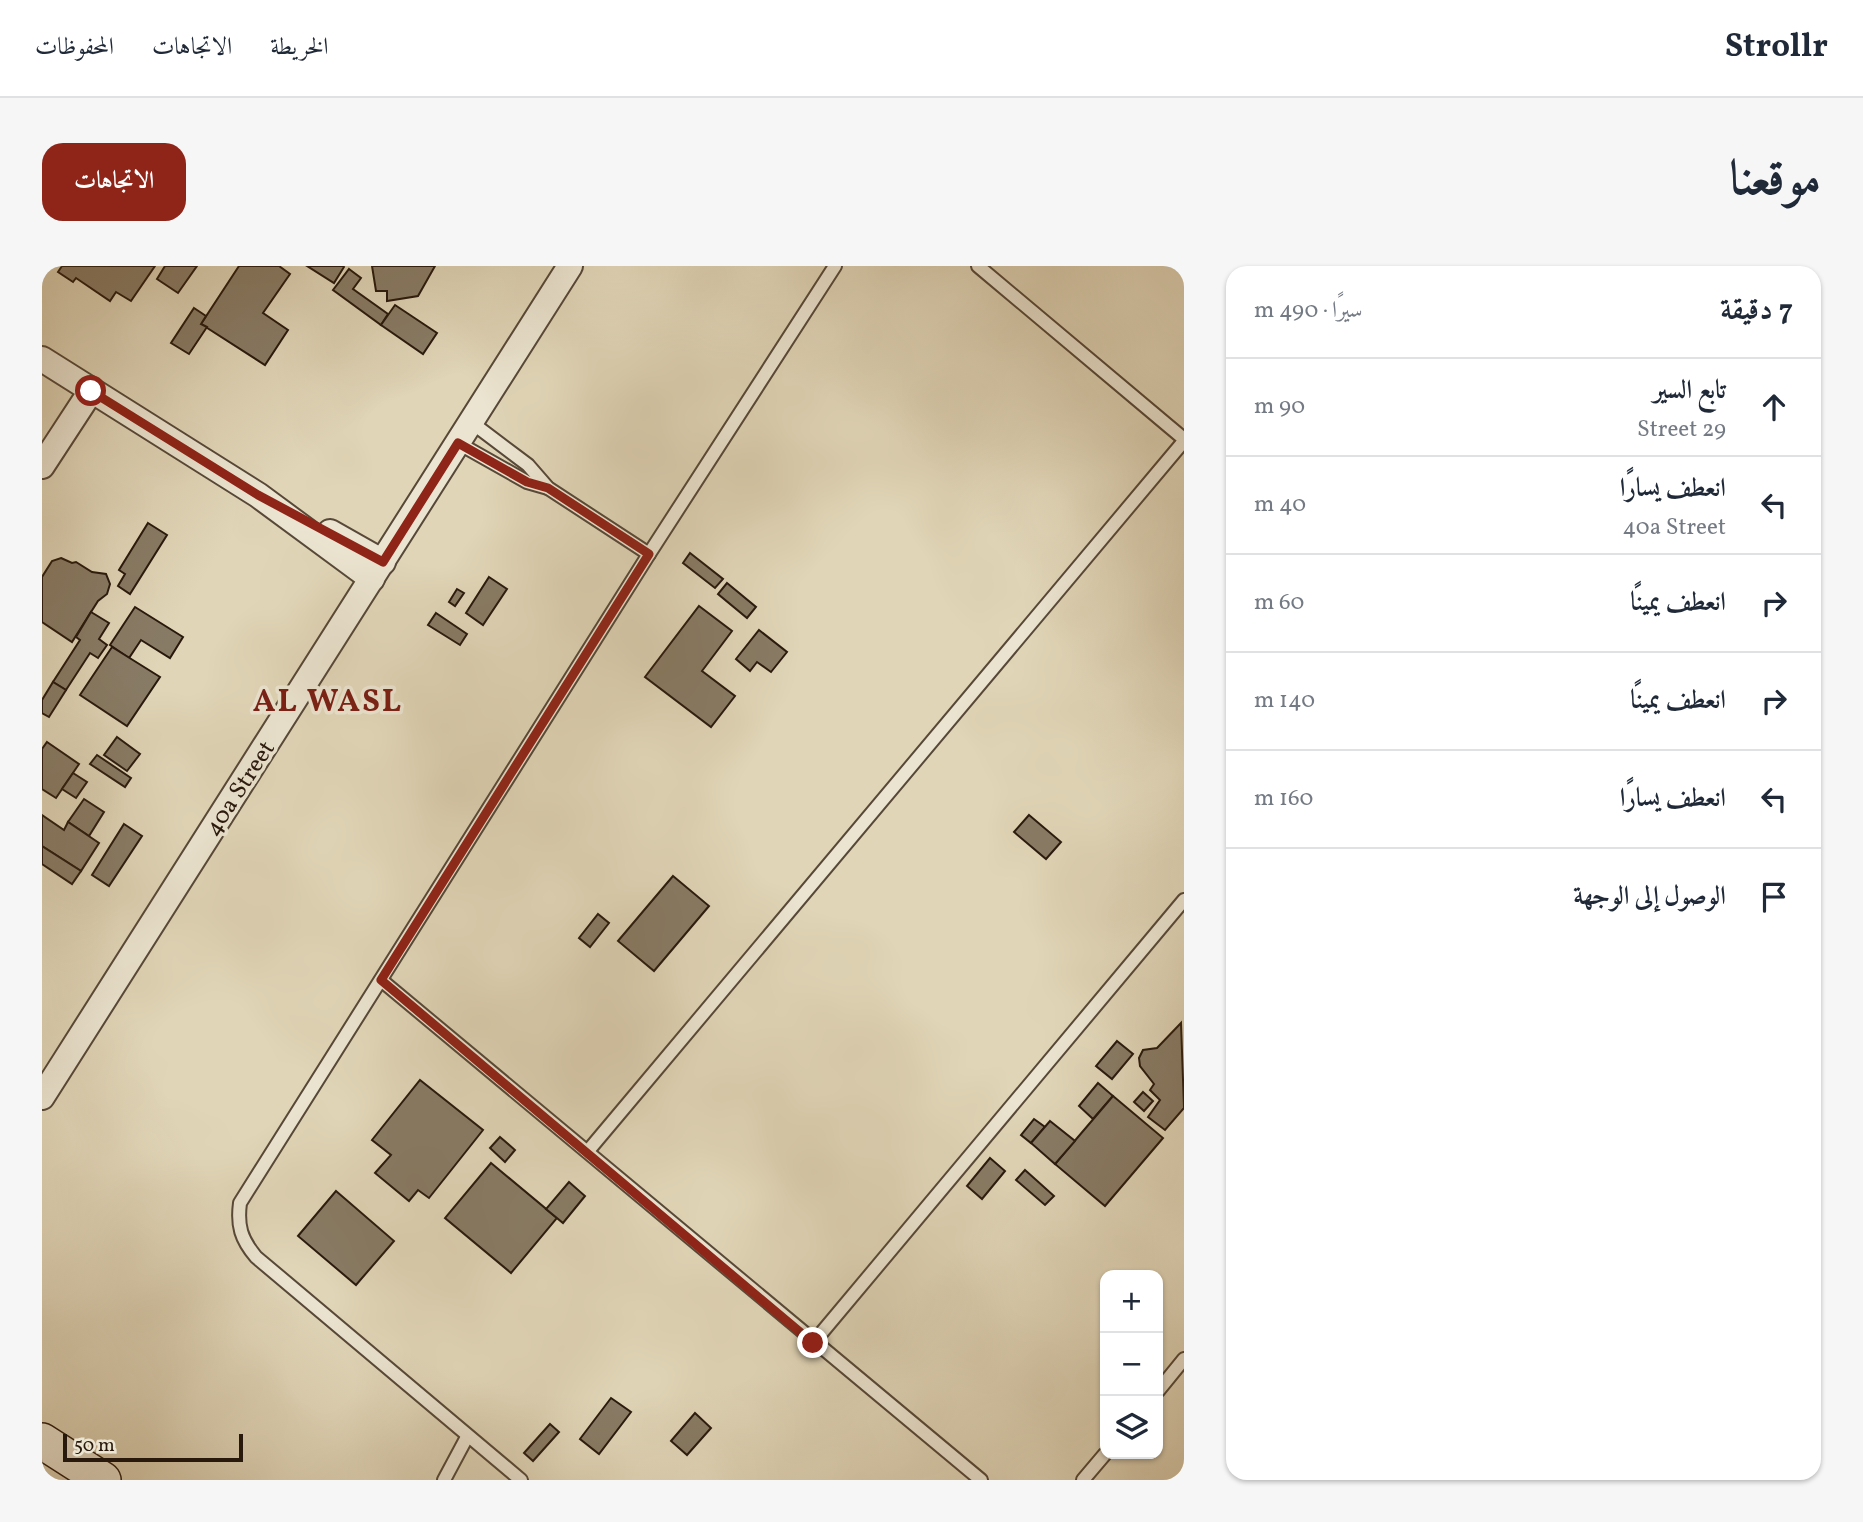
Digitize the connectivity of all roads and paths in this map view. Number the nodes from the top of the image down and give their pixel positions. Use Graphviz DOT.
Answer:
graph roads {
  1 [pos="570,266"];
  2 [pos="835,266"];
  3 [pos="978,266"];
  4 [pos="42,359"];
  5 [pos="91,391"];
  6 [pos="464,432"];
  7 [pos="1184,440"];
  8 [pos="42,466"];
  9 [pos="548,488"];
  10 [pos="649,554"];
  11 [pos="377,571"];
  12 [pos="1184,900"];
  13 [pos="381,980"];
  14 [pos="42,1097"];
  15 [pos="588,1151"];
  16 [pos="813,1343"];
  17 [pos="1184,1359"];
  18 [pos="1163,1385"];
  19 [pos="467,1437"];
  20 [pos="42,1441"];
  21 [pos="1101,1459"];
  22 [pos="103,1480"];
  23 [pos="444,1480"];
  24 [pos="521,1480"];
  25 [pos="981,1480"];
  26 [pos="1083,1480"];
  1 -- 6 [label="street, 40a Street"];
  2 -- 10 [label="lane"];
  3 -- 7 [label="lane"];
  4 -- 5 [label="street"];
  5 -- 8 [label="street"];
  5 -- 11 [label="street"];
  6 -- 9 [label="lane"];
  6 -- 9 [label="lane"];
  6 -- 11 [label="street, 40a Street"];
  7 -- 15 [label="lane"];
  9 -- 10 [label="lane"];
  10 -- 13 [label="lane"];
  11 -- 14 [label="street, 40a Street"];
  12 -- 16 [label="lane"];
  13 -- 15 [label="lane"];
  13 -- 19 [label="lane"];
  15 -- 16 [label="lane"];
  16 -- 25 [label="lane"];
  17 -- 18 [label="lane"];
  19 -- 23 [label="lane"];
  19 -- 24 [label="lane"];
  20 -- 22 [label="street"];
  21 -- 26 [label="lane"];
}
